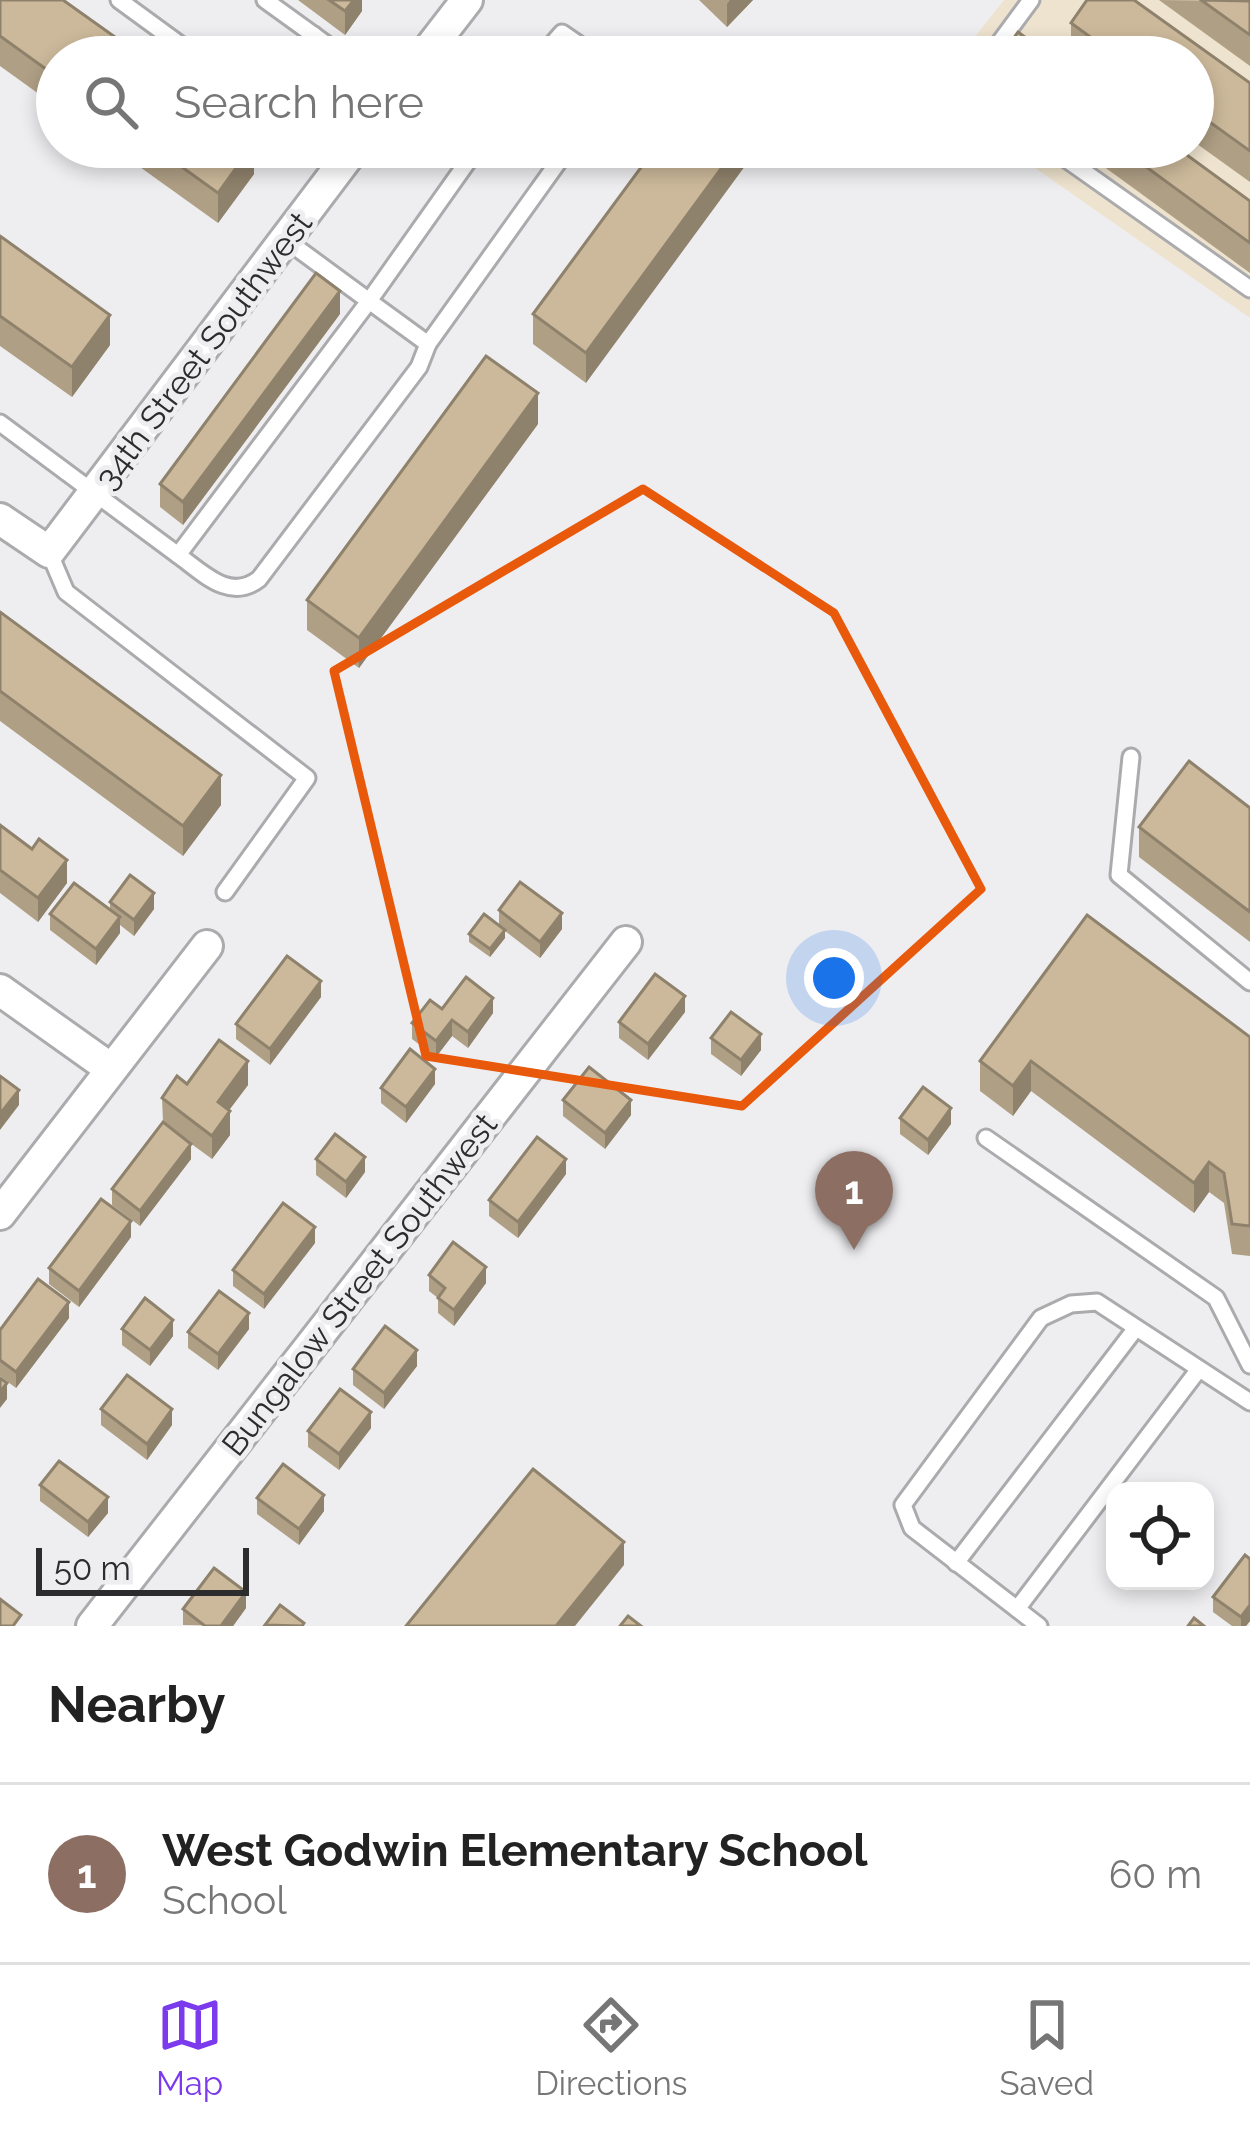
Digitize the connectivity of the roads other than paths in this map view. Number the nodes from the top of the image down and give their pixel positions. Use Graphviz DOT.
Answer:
graph roads {
  1 [pos="119,0"];
  2 [pos="265,0"];
  3 [pos="466,0"];
  4 [pos="1031,0"];
  5 [pos="314,35"];
  6 [pos="168,36"];
  7 [pos="439,36"];
  8 [pos="1004,36"];
  9 [pos="339,168"];
  10 [pos="463,168"];
  11 [pos="554,168"];
  12 [pos="1079,168"];
  13 [pos="286,240"];
  14 [pos="1250,289"];
  15 [pos="369,301"];
  16 [pos="428,344"];
  17 [pos="0,423"];
  18 [pos="97,490"];
  19 [pos="0,519"];
  20 [pos="49,552"];
  21 [pos="178,555"];
  22 [pos="1131,757"];
  23 [pos="225,892"];
  24 [pos="626,942"];
  25 [pos="207,946"];
  26 [pos="1250,982"];
  27 [pos="0,990"];
  28 [pos="111,1069"];
  29 [pos="986,1138"];
  30 [pos="0,1214"];
  31 [pos="1136,1328"];
  32 [pos="1250,1365"];
  33 [pos="1204,1372"];
  34 [pos="1250,1402"];
  35 [pos="956,1563"];
  36 [pos="1017,1609"];
  37 [pos="92,1626"];
  38 [pos="1039,1626"];
  1 -- 6 [label="lane"];
  2 -- 5 [label="lane"];
  3 -- 7 [label="street"];
  4 -- 8 [label="lane"];
  9 -- 13 [label="street, 34th Street Southwest"];
  10 -- 15 [label="lane"];
  11 -- 16 [label="lane"];
  12 -- 14 [label="lane"];
  13 -- 15 [label="lane"];
  13 -- 18 [label="street, 34th Street Southwest"];
  15 -- 16 [label="lane"];
  15 -- 21 [label="lane"];
  16 -- 21 [label="lane"];
  17 -- 18 [label="lane"];
  18 -- 20 [label="street, 34th Street Southwest"];
  18 -- 21 [label="lane"];
  19 -- 20 [label="street"];
  20 -- 23 [label="lane"];
  22 -- 26 [label="lane"];
  24 -- 37 [label="street, Bungalow Street Southwest"];
  25 -- 28 [label="street"];
  27 -- 28 [label="street"];
  28 -- 30 [label="street"];
  29 -- 32 [label="lane"];
  31 -- 33 [label="lane"];
  31 -- 35 [label="lane"];
  31 -- 35 [label="lane"];
  33 -- 34 [label="lane"];
  33 -- 36 [label="lane"];
  35 -- 36 [label="lane"];
  36 -- 38 [label="lane"];
}
